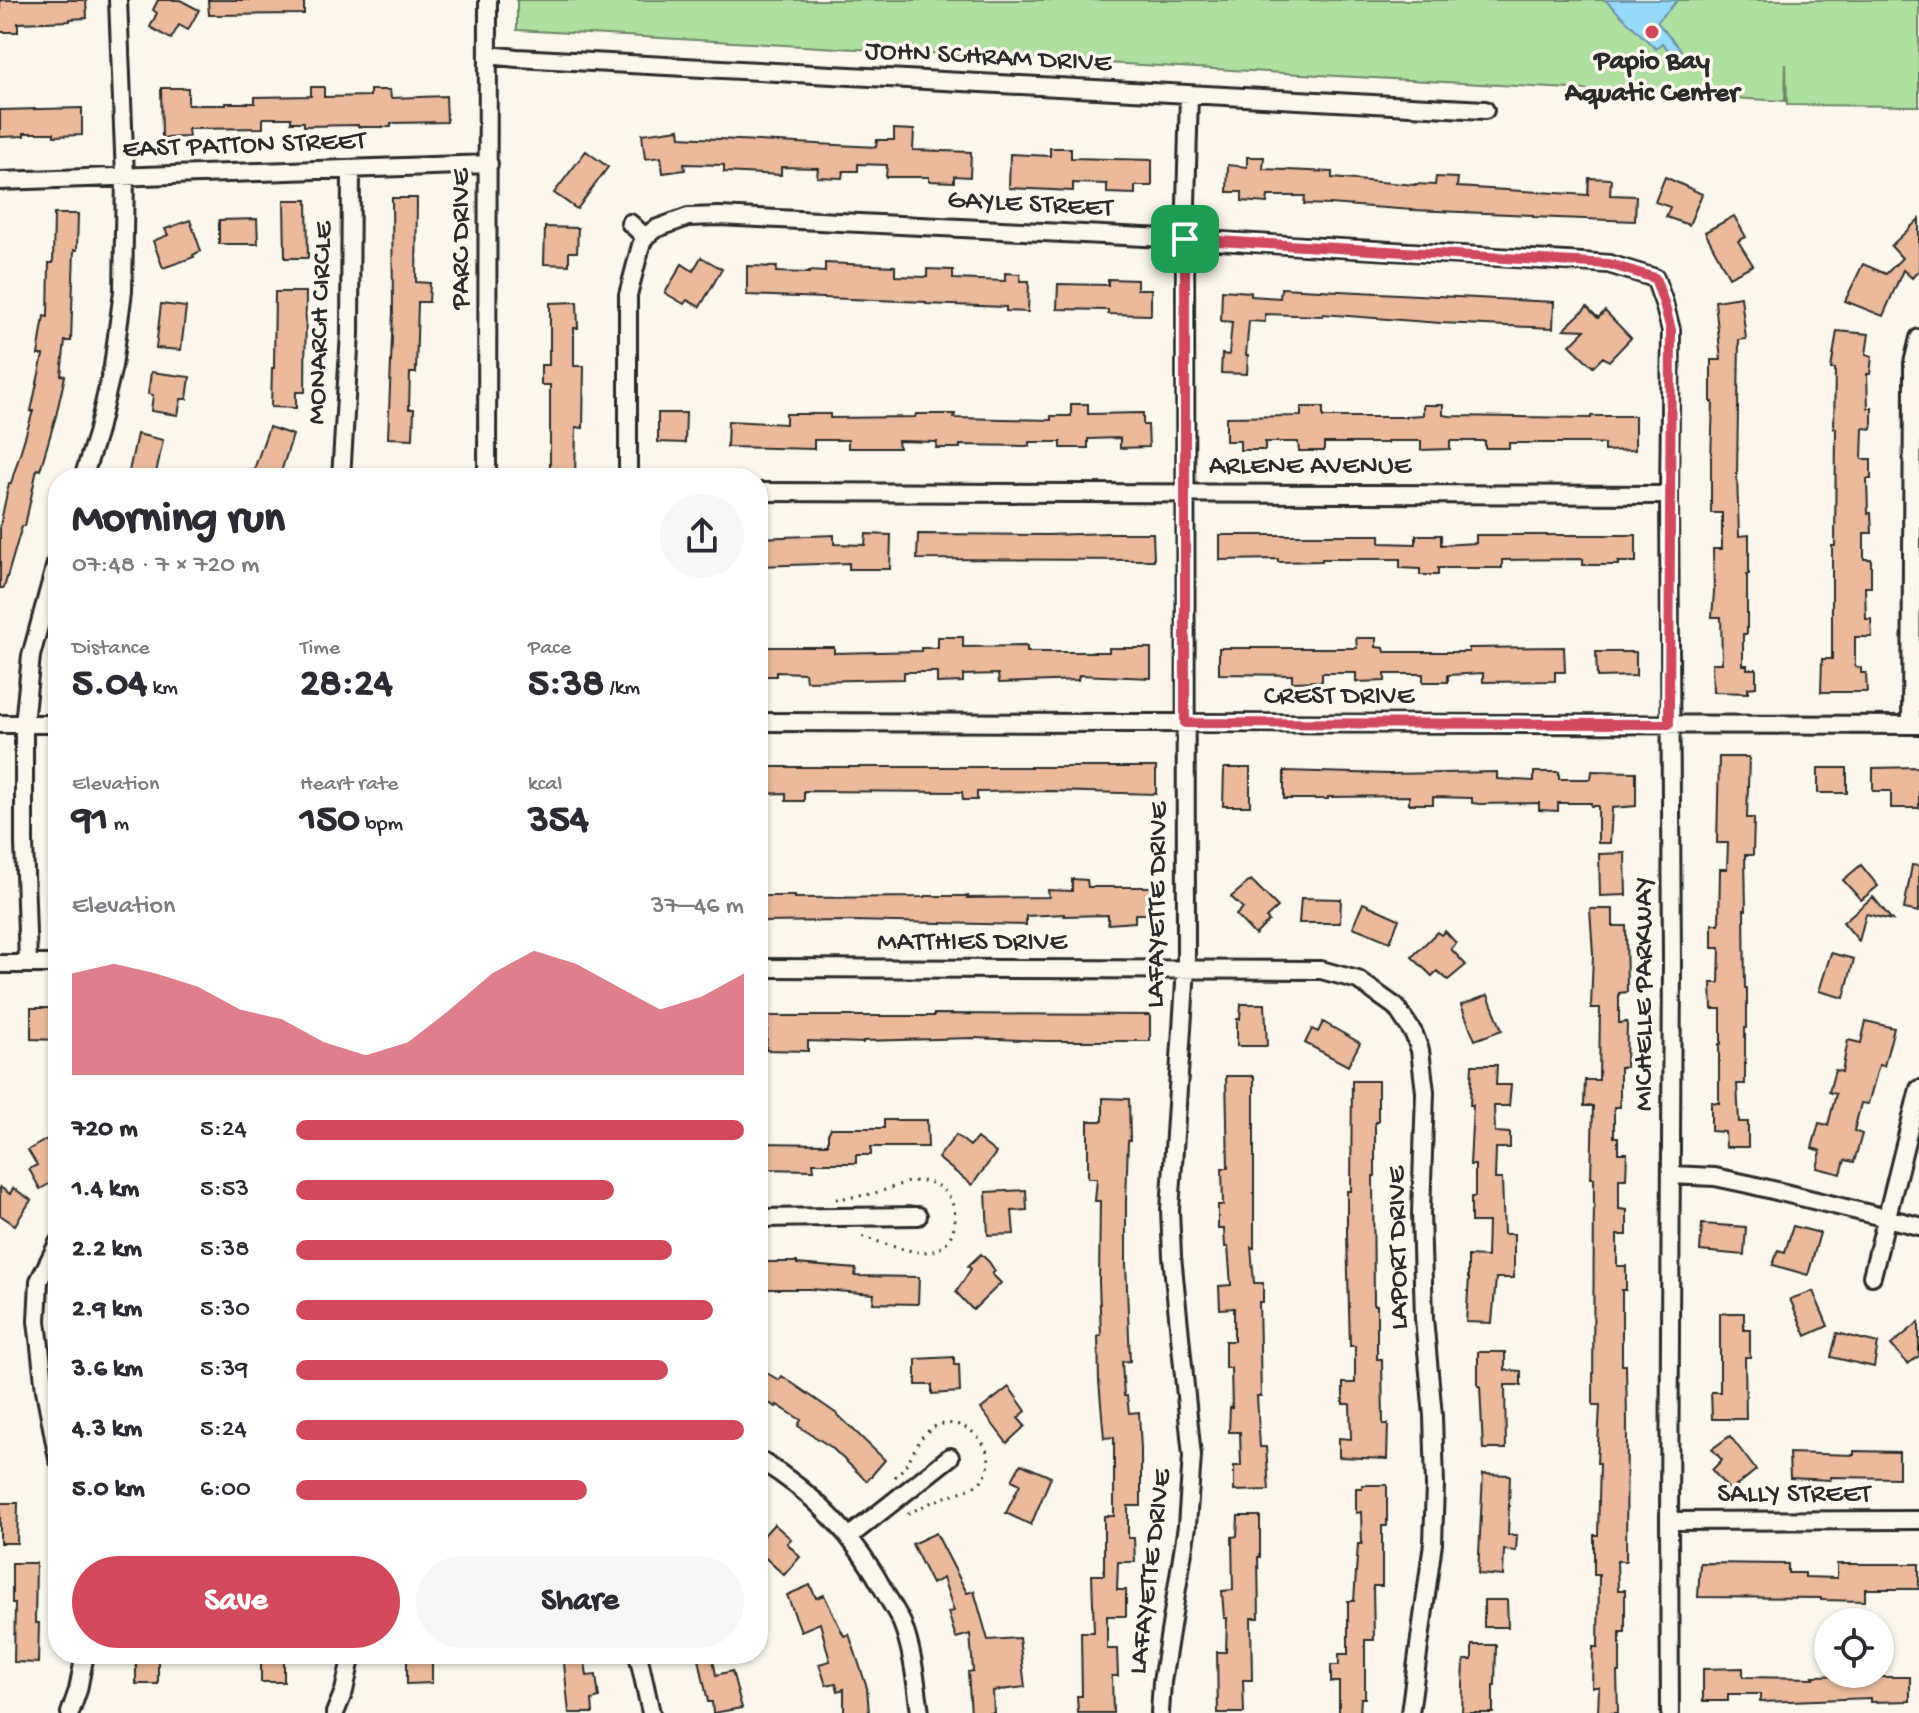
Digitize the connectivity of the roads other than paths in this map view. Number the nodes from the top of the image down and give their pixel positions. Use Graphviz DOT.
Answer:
graph roads {
  1 [pos="118,0"];
  2 [pos="488,0"];
  3 [pos="488,55"];
  4 [pos="1189,95"];
  5 [pos="1485,110"];
  6 [pos="489,164"];
  7 [pos="351,169"];
  8 [pos="125,177"];
  9 [pos="0,181"];
  10 [pos="630,223"];
  11 [pos="645,237"];
  12 [pos="1185,239"];
  13 [pos="1655,278"];
  14 [pos="1919,338"];
  15 [pos="86,468"];
  16 [pos="342,468"];
  17 [pos="487,468"];
  18 [pos="628,468"];
  19 [pos="768,492"];
  20 [pos="1186,493"];
  21 [pos="1669,495"];
  22 [pos="48,593"];
  23 [pos="768,722"];
  24 [pos="1185,723"];
  25 [pos="0,724"];
  26 [pos="24,724"];
  27 [pos="48,724"];
  28 [pos="1669,724"];
  29 [pos="1915,725"];
  30 [pos="28,963"];
  31 [pos="0,964"];
  32 [pos="48,964"];
  33 [pos="768,968"];
  34 [pos="1186,968"];
  35 [pos="1919,1089"];
  36 [pos="1671,1175"];
  37 [pos="918,1216"];
  38 [pos="768,1218"];
  39 [pos="1886,1218"];
  40 [pos="1919,1226"];
  41 [pos="48,1263"];
  42 [pos="1872,1276"];
  43 [pos="48,1406"];
  44 [pos="950,1457"];
  45 [pos="768,1465"];
  46 [pos="1919,1520"];
  47 [pos="1669,1521"];
  48 [pos="850,1536"];
  49 [pos="83,1664"];
  50 [pos="350,1664"];
  51 [pos="639,1664"];
  52 [pos="70,1713"];
  53 [pos="335,1713"];
  54 [pos="651,1713"];
  55 [pos="920,1713"];
  56 [pos="1160,1713"];
  57 [pos="1410,1713"];
  58 [pos="1670,1713"];
  1 -- 8 [label="street"];
  2 -- 3 [label="street, PARC DRIVE"];
  3 -- 4 [label="street, JOHN SCHRAM DRIVE"];
  3 -- 6 [label="street, PARC DRIVE"];
  4 -- 5 [label="street, JOHN SCHRAM DRIVE"];
  4 -- 12 [label="street, LAFAYETTE DRIVE"];
  6 -- 7 [label="street, EAST PATTON STREET"];
  6 -- 17 [label="street, PARC DRIVE"];
  7 -- 8 [label="street, EAST PATTON STREET"];
  7 -- 16 [label="street, MONARCH CIRCLE"];
  8 -- 9 [label="street, EAST PATTON STREET"];
  8 -- 15 [label="street"];
  10 -- 11 [label="street"];
  11 -- 12 [label="street, GAYLE STREET"];
  11 -- 18 [label="street"];
  12 -- 13 [label="street, GAYLE STREET"];
  12 -- 20 [label="street, LAFAYETTE DRIVE"];
  13 -- 21 [label="street, MICHELLE PARKWAY"];
  14 -- 29 [label="street"];
  19 -- 20 [label="street, ARLENE AVENUE"];
  20 -- 21 [label="street, ARLENE AVENUE"];
  20 -- 24 [label="street, LAFAYETTE DRIVE"];
  21 -- 28 [label="street, MICHELLE PARKWAY"];
  22 -- 26 [label="street"];
  23 -- 24 [label="street, CREST DRIVE"];
  24 -- 28 [label="street, CREST DRIVE"];
  24 -- 34 [label="street, LAFAYETTE DRIVE"];
  25 -- 26 [label="street"];
  26 -- 27 [label="street"];
  26 -- 30 [label="street"];
  28 -- 29 [label="street, CREST DRIVE"];
  28 -- 36 [label="street, MICHELLE PARKWAY"];
  30 -- 31 [label="street"];
  30 -- 32 [label="street"];
  33 -- 34 [label="street, MATTHIES DRIVE"];
  34 -- 56 [label="street, LAFAYETTE DRIVE"];
  34 -- 57 [label="street, LAPORT DRIVE"];
  35 -- 39 [label="street"];
  36 -- 39 [label="street"];
  36 -- 47 [label="street, MICHELLE PARKWAY"];
  37 -- 38 [label="street"];
  39 -- 40 [label="street"];
  39 -- 42 [label="street"];
  41 -- 43 [label="street"];
  44 -- 48 [label="street"];
  45 -- 48 [label="street"];
  46 -- 47 [label="street, SALLY STREET"];
  47 -- 58 [label="street, MICHELLE PARKWAY"];
  48 -- 55 [label="street"];
  49 -- 52 [label="street"];
  50 -- 53 [label="street"];
  51 -- 54 [label="street"];
}
